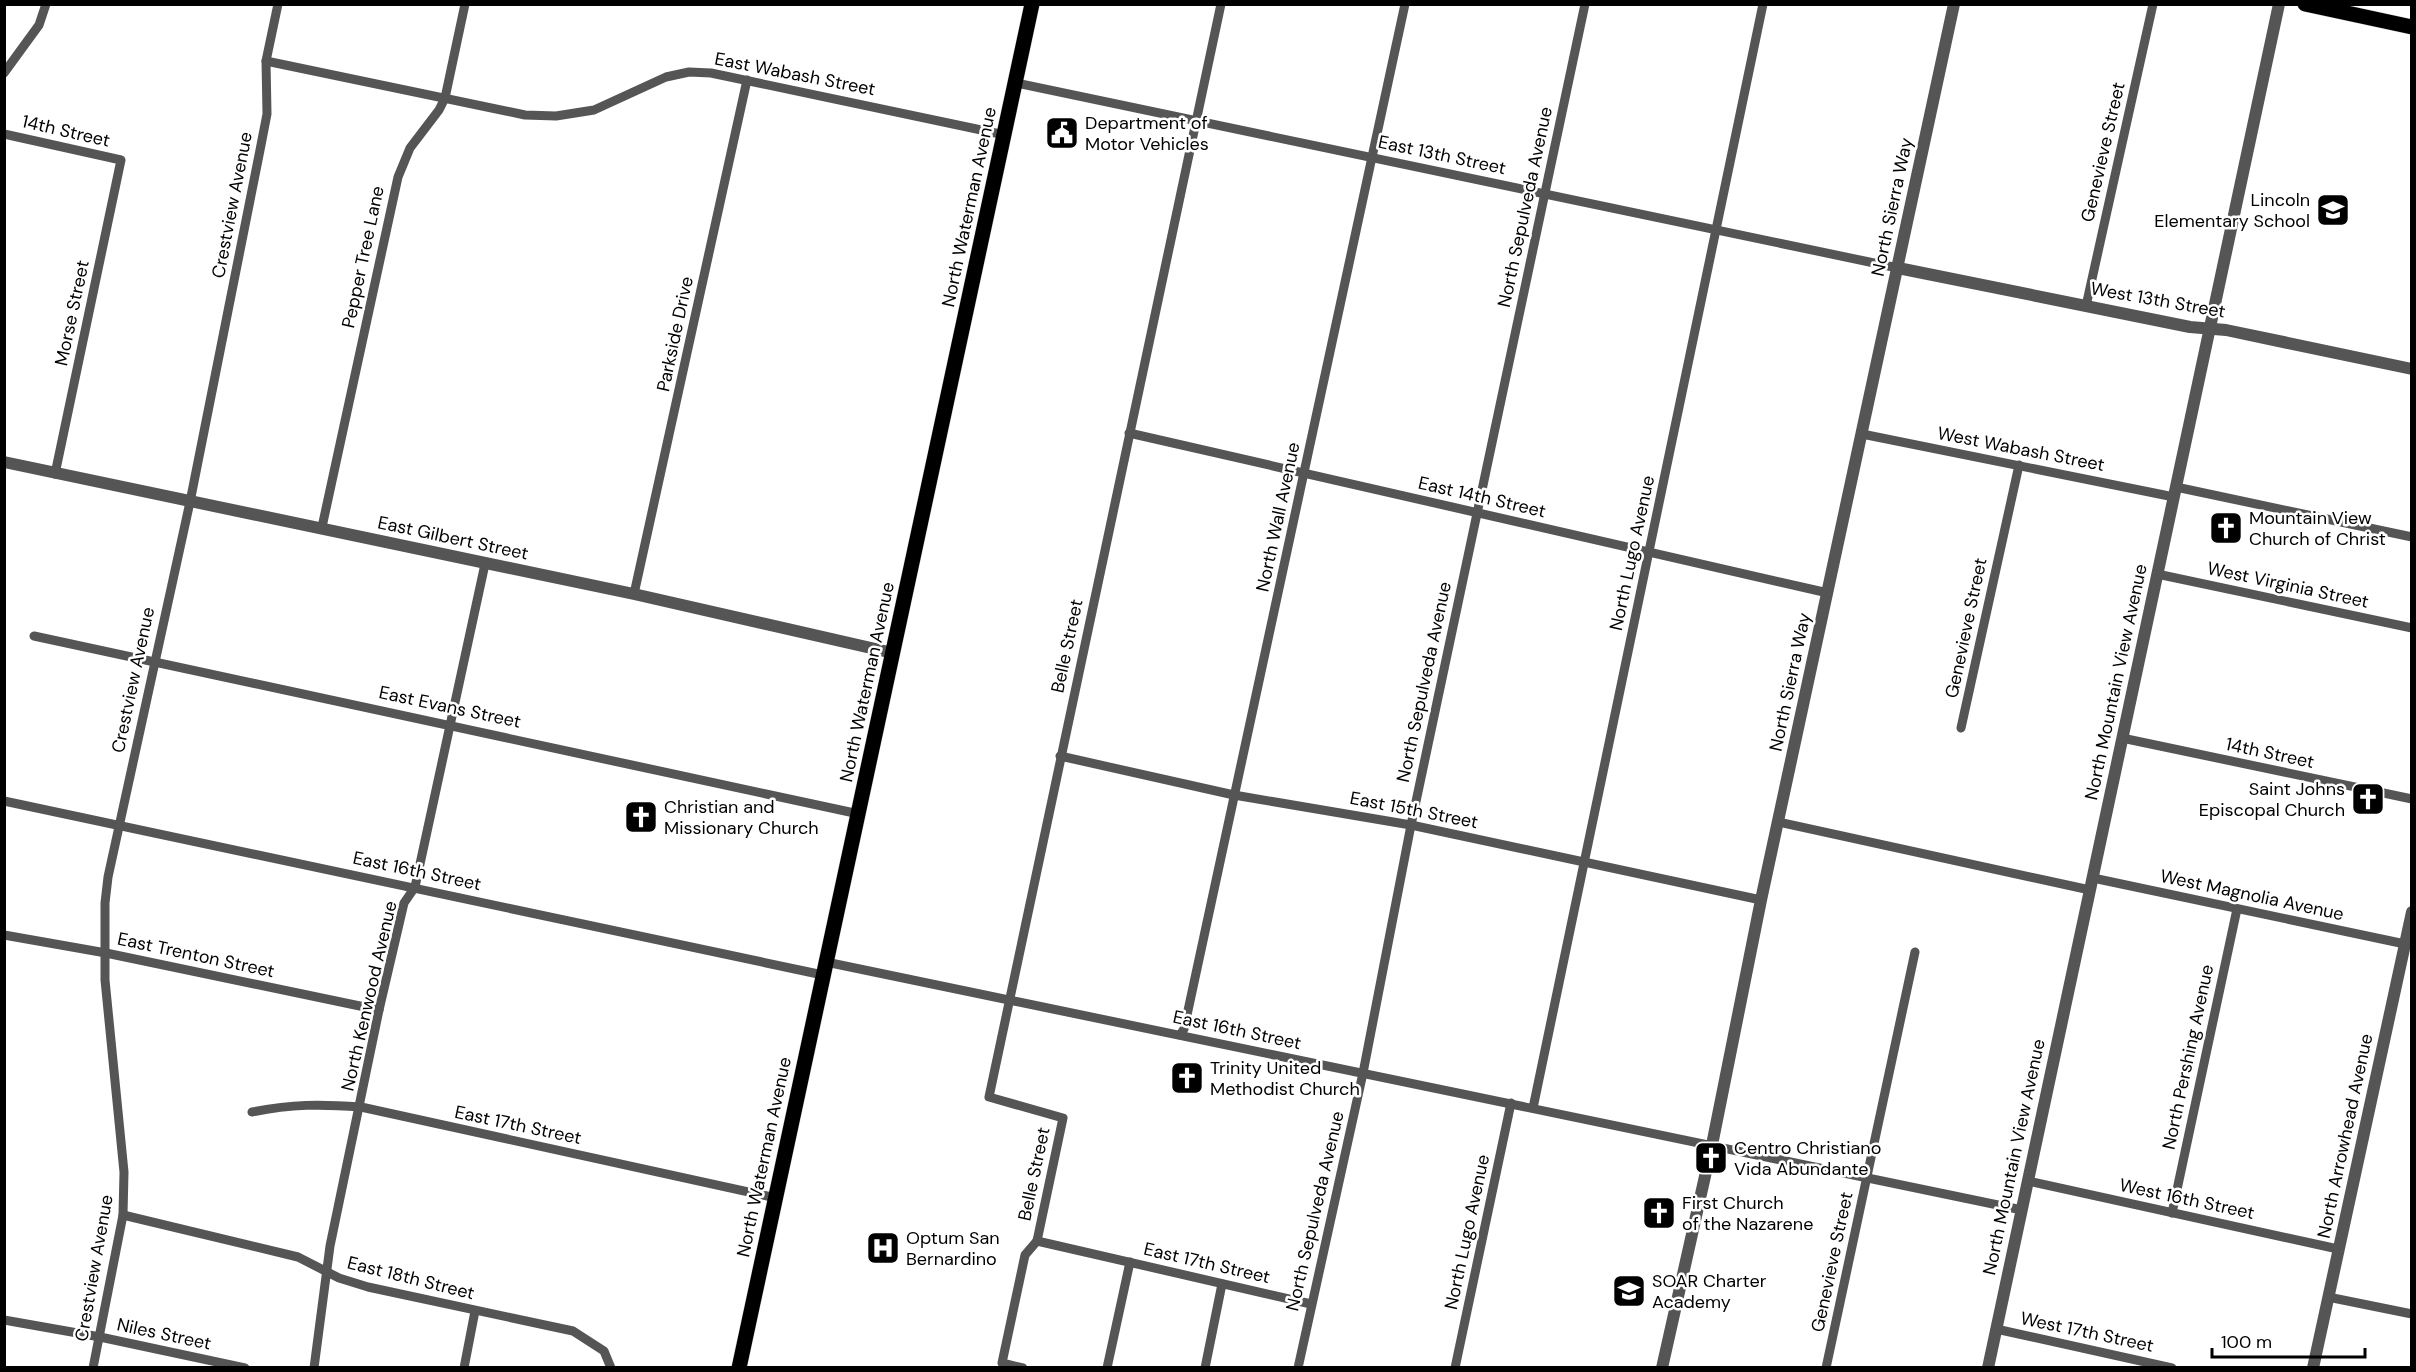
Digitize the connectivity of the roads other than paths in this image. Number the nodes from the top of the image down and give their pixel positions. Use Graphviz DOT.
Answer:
graph roads {
  1 [pos="46,4"];
  2 [pos="278,4"];
  3 [pos="465,4"];
  4 [pos="1032,4"];
  5 [pos="1221,4"];
  6 [pos="1405,4"];
  7 [pos="1585,4"];
  8 [pos="1763,4"];
  9 [pos="1954,4"];
  10 [pos="2153,4"];
  11 [pos="2279,4"];
  12 [pos="2305,4"];
  13 [pos="2412,27"];
  14 [pos="266,61"];
  15 [pos="4,73"];
  16 [pos="747,80"];
  17 [pos="1016,83"];
  18 [pos="445,98"];
  19 [pos="1195,120"];
  20 [pos="4,134"];
  21 [pos="1005,135"];
  22 [pos="1372,158"];
  23 [pos="121,160"];
  24 [pos="1545,194"];
  25 [pos="1715,229"];
  26 [pos="1898,268"];
  27 [pos="2086,306"];
  28 [pos="2210,328"];
  29 [pos="2412,369"];
  30 [pos="1129,433"];
  31 [pos="1862,434"];
  32 [pos="4,462"];
  33 [pos="2019,465"];
  34 [pos="1304,472"];
  35 [pos="55,474"];
  36 [pos="2175,492"];
  37 [pos="190,502"];
  38 [pos="1478,512"];
  39 [pos="322,528"];
  40 [pos="2412,537"];
  41 [pos="1649,554"];
  42 [pos="485,564"];
  43 [pos="2157,574"];
  44 [pos="1828,593"];
  45 [pos="634,594"];
  46 [pos="2412,628"];
  47 [pos="34,636"];
  48 [pos="893,653"];
  49 [pos="153,661"];
  50 [pos="450,724"];
  51 [pos="1961,728"];
  52 [pos="2122,738"];
  53 [pos="1060,756"];
  54 [pos="1234,795"];
  55 [pos="2412,799"];
  56 [pos="4,801"];
  57 [pos="859,814"];
  58 [pos="1778,822"];
  59 [pos="1411,825"];
  60 [pos="119,826"];
  61 [pos="1585,863"];
  62 [pos="2091,884"];
  63 [pos="415,887"];
  64 [pos="1761,900"];
  65 [pos="2237,909"];
  66 [pos="2412,912"];
  67 [pos="4,935"];
  68 [pos="2405,944"];
  69 [pos="1915,952"];
  70 [pos="106,953"];
  71 [pos="2406,962"];
  72 [pos="825,969"];
  73 [pos="1009,1000"];
  74 [pos="380,1010"];
  75 [pos="1180,1035"];
  76 [pos="1363,1073"];
  77 [pos="1511,1103"];
  78 [pos="361,1107"];
  79 [pos="1533,1108"];
  80 [pos="252,1112"];
  81 [pos="1712,1145"];
  82 [pos="1867,1177"];
  83 [pos="2028,1182"];
  84 [pos="776,1198"];
  85 [pos="2022,1210"];
  86 [pos="2172,1213"];
  87 [pos="123,1215"];
  88 [pos="1037,1241"];
  89 [pos="2338,1249"];
  90 [pos="1130,1262"];
  91 [pos="326,1272"];
  92 [pos="1222,1284"];
  93 [pos="2328,1297"];
  94 [pos="1311,1304"];
  95 [pos="475,1311"];
  96 [pos="2412,1314"];
  97 [pos="4,1320"];
  98 [pos="1996,1329"];
  99 [pos="100,1337"];
  100 [pos="219,1365"];
  101 [pos="313,1367"];
  102 [pos="93,1368"];
  103 [pos="245,1368"];
  104 [pos="464,1368"];
  105 [pos="611,1368"];
  106 [pos="739,1368"];
  107 [pos="1023,1368"];
  108 [pos="1107,1368"];
  109 [pos="1205,1368"];
  110 [pos="1298,1368"];
  111 [pos="1455,1368"];
  112 [pos="1662,1368"];
  113 [pos="1826,1368"];
  114 [pos="1988,1368"];
  115 [pos="2172,1368"];
  116 [pos="2313,1368"];
  1 -- 15 [label="street"];
  2 -- 14 [label="street, Crestview Avenue"];
  3 -- 18 [label="street, Pepper Tree Lane"];
  4 -- 17 [label="main road, North Waterman Avenue"];
  5 -- 19 [label="street, Belle Street"];
  6 -- 22 [label="street, North Wall Avenue"];
  7 -- 24 [label="street, North Sepulveda Avenue"];
  8 -- 25 [label="street, North Lugo Avenue"];
  9 -- 26 [label="street, North Sierra Way"];
  10 -- 27 [label="street, Genevieve Street"];
  11 -- 28 [label="street, North Mountain View Avenue"];
  12 -- 13 [label="main road"];
  14 -- 18 [label="street, East Wabash Street"];
  14 -- 37 [label="street, Crestview Avenue"];
  16 -- 18 [label="street, East Wabash Street"];
  16 -- 21 [label="street, East Wabash Street"];
  16 -- 45 [label="street, Parkside Drive"];
  17 -- 19 [label="street, East 13th Street"];
  17 -- 21 [label="main road, North Waterman Avenue"];
  18 -- 39 [label="street, Pepper Tree Lane"];
  19 -- 22 [label="street, East 13th Street"];
  19 -- 30 [label="street, Belle Street"];
  20 -- 23 [label="street, 14th Street"];
  21 -- 48 [label="main road, North Waterman Avenue"];
  22 -- 24 [label="street, East 13th Street"];
  22 -- 34 [label="street, North Wall Avenue"];
  23 -- 35 [label="street, Morse Street"];
  24 -- 25 [label="street, East 13th Street"];
  24 -- 38 [label="street, North Sepulveda Avenue"];
  25 -- 26 [label="street, East 13th Street"];
  25 -- 41 [label="street, North Lugo Avenue"];
  26 -- 27 [label="street, West 13th Street"];
  26 -- 31 [label="street, North Sierra Way"];
  27 -- 28 [label="street, West 13th Street"];
  28 -- 29 [label="street, West 13th Street"];
  28 -- 36 [label="street, North Mountain View Avenue"];
  30 -- 34 [label="street, East 14th Street"];
  30 -- 53 [label="street, Belle Street"];
  31 -- 33 [label="street, West Wabash Street"];
  31 -- 44 [label="street, North Sierra Way"];
  32 -- 35 [label="street, East Gilbert Street"];
  33 -- 36 [label="street, West Wabash Street"];
  33 -- 51 [label="street, Genevieve Street"];
  34 -- 38 [label="street, East 14th Street"];
  34 -- 54 [label="street, North Wall Avenue"];
  35 -- 37 [label="street, East Gilbert Street"];
  36 -- 40 [label="street, West Wabash Street"];
  36 -- 43 [label="street, North Mountain View Avenue"];
  37 -- 39 [label="street, East Gilbert Street"];
  37 -- 49 [label="street, Crestview Avenue"];
  38 -- 41 [label="street, East 14th Street"];
  38 -- 59 [label="street, North Sepulveda Avenue"];
  39 -- 42 [label="street, East Gilbert Street"];
  41 -- 44 [label="street, East 14th Street"];
  41 -- 61 [label="street, North Lugo Avenue"];
  42 -- 45 [label="street, East Gilbert Street"];
  42 -- 50 [label="street, North Kenwood Avenue"];
  43 -- 46 [label="street, West Virginia Street"];
  43 -- 52 [label="street, North Mountain View Avenue"];
  44 -- 58 [label="street, North Sierra Way"];
  45 -- 48 [label="street, East Gilbert Street"];
  47 -- 49 [label="street, East Evans Street"];
  48 -- 57 [label="main road, North Waterman Avenue"];
  49 -- 50 [label="street, East Evans Street"];
  49 -- 60 [label="street, Crestview Avenue"];
  50 -- 57 [label="street, East Evans Street"];
  50 -- 63 [label="street, North Kenwood Avenue"];
  52 -- 55 [label="street, 14th Street"];
  52 -- 62 [label="street, North Mountain View Avenue"];
  53 -- 54 [label="street, East 15th Street"];
  53 -- 73 [label="street, Belle Street"];
  54 -- 59 [label="street, East 15th Street"];
  54 -- 75 [label="street, North Wall Avenue"];
  56 -- 60 [label="street, East 16th Street"];
  57 -- 72 [label="main road, North Waterman Avenue"];
  58 -- 62 [label="street, West Magnolia Avenue"];
  58 -- 64 [label="street, North Sierra Way"];
  59 -- 61 [label="street, East 15th Street"];
  59 -- 76 [label="street, North Sepulveda Avenue"];
  60 -- 63 [label="street, East 16th Street"];
  60 -- 70 [label="street, Crestview Avenue"];
  61 -- 64 [label="street, East 15th Street"];
  61 -- 79 [label="street, North Lugo Avenue"];
  62 -- 65 [label="street, West Magnolia Avenue"];
  62 -- 83 [label="street, North Mountain View Avenue"];
  63 -- 72 [label="street, East 16th Street"];
  63 -- 74 [label="street, North Kenwood Avenue"];
  64 -- 81 [label="street, North Sierra Way"];
  65 -- 68 [label="street, West Magnolia Avenue"];
  65 -- 86 [label="street, North Pershing Avenue"];
  66 -- 68 [label="street, North Arrowhead Avenue"];
  67 -- 70 [label="street, East Trenton Street"];
  68 -- 71 [label="street, North Arrowhead Avenue"];
  69 -- 82 [label="street, Genevieve Street"];
  70 -- 74 [label="street, East Trenton Street"];
  70 -- 87 [label="street, Crestview Avenue"];
  71 -- 89 [label="street, North Arrowhead Avenue"];
  72 -- 73 [label="street, East 16th Street"];
  72 -- 84 [label="main road, North Waterman Avenue"];
  73 -- 75 [label="street, East 16th Street"];
  73 -- 88 [label="street, Belle Street"];
  74 -- 78 [label="street, North Kenwood Avenue"];
  75 -- 76 [label="street, East 16th Street"];
  76 -- 77 [label="street, East 16th Street"];
  76 -- 94 [label="street, North Sepulveda Avenue"];
  77 -- 79 [label="street, East 16th Street"];
  77 -- 111 [label="street, North Lugo Avenue"];
  78 -- 80 [label="street, East 17th Street"];
  78 -- 84 [label="street, East 17th Street"];
  78 -- 91 [label="street, North Kenwood Avenue"];
  79 -- 81 [label="street, East 16th Street"];
  81 -- 82 [label="street"];
  81 -- 112 [label="street, North Sierra Way"];
  82 -- 85 [label="street"];
  82 -- 113 [label="street, Genevieve Street"];
  83 -- 85 [label="street, North Mountain View Avenue"];
  83 -- 86 [label="street, West 16th Street"];
  84 -- 106 [label="main road, North Waterman Avenue"];
  85 -- 98 [label="street, North Mountain View Avenue"];
  86 -- 89 [label="street, West 16th Street"];
  87 -- 91 [label="street, East 18th Street"];
  87 -- 99 [label="street, Crestview Avenue"];
  88 -- 90 [label="street, East 17th Street"];
  88 -- 107 [label="street"];
  89 -- 93 [label="street, North Arrowhead Avenue"];
  90 -- 92 [label="street, East 17th Street"];
  90 -- 108 [label="street, East 17th Street"];
  91 -- 95 [label="street, East 18th Street"];
  91 -- 101 [label="street, North Kenwood Avenue"];
  92 -- 94 [label="street, East 17th Street"];
  92 -- 109 [label="street"];
  93 -- 96 [label="street"];
  93 -- 116 [label="street, North Arrowhead Avenue"];
  94 -- 110 [label="street, North Sepulveda Avenue"];
  95 -- 104 [label="street"];
  95 -- 105 [label="street, East 18th Street"];
  97 -- 99 [label="street, Niles Street"];
  98 -- 114 [label="street, North Mountain View Avenue"];
  98 -- 115 [label="street, West 17th Street"];
  99 -- 100 [label="street, Niles Street"];
  99 -- 102 [label="street, Crestview Avenue"];
  100 -- 103 [label="street, Niles Street"];
}
